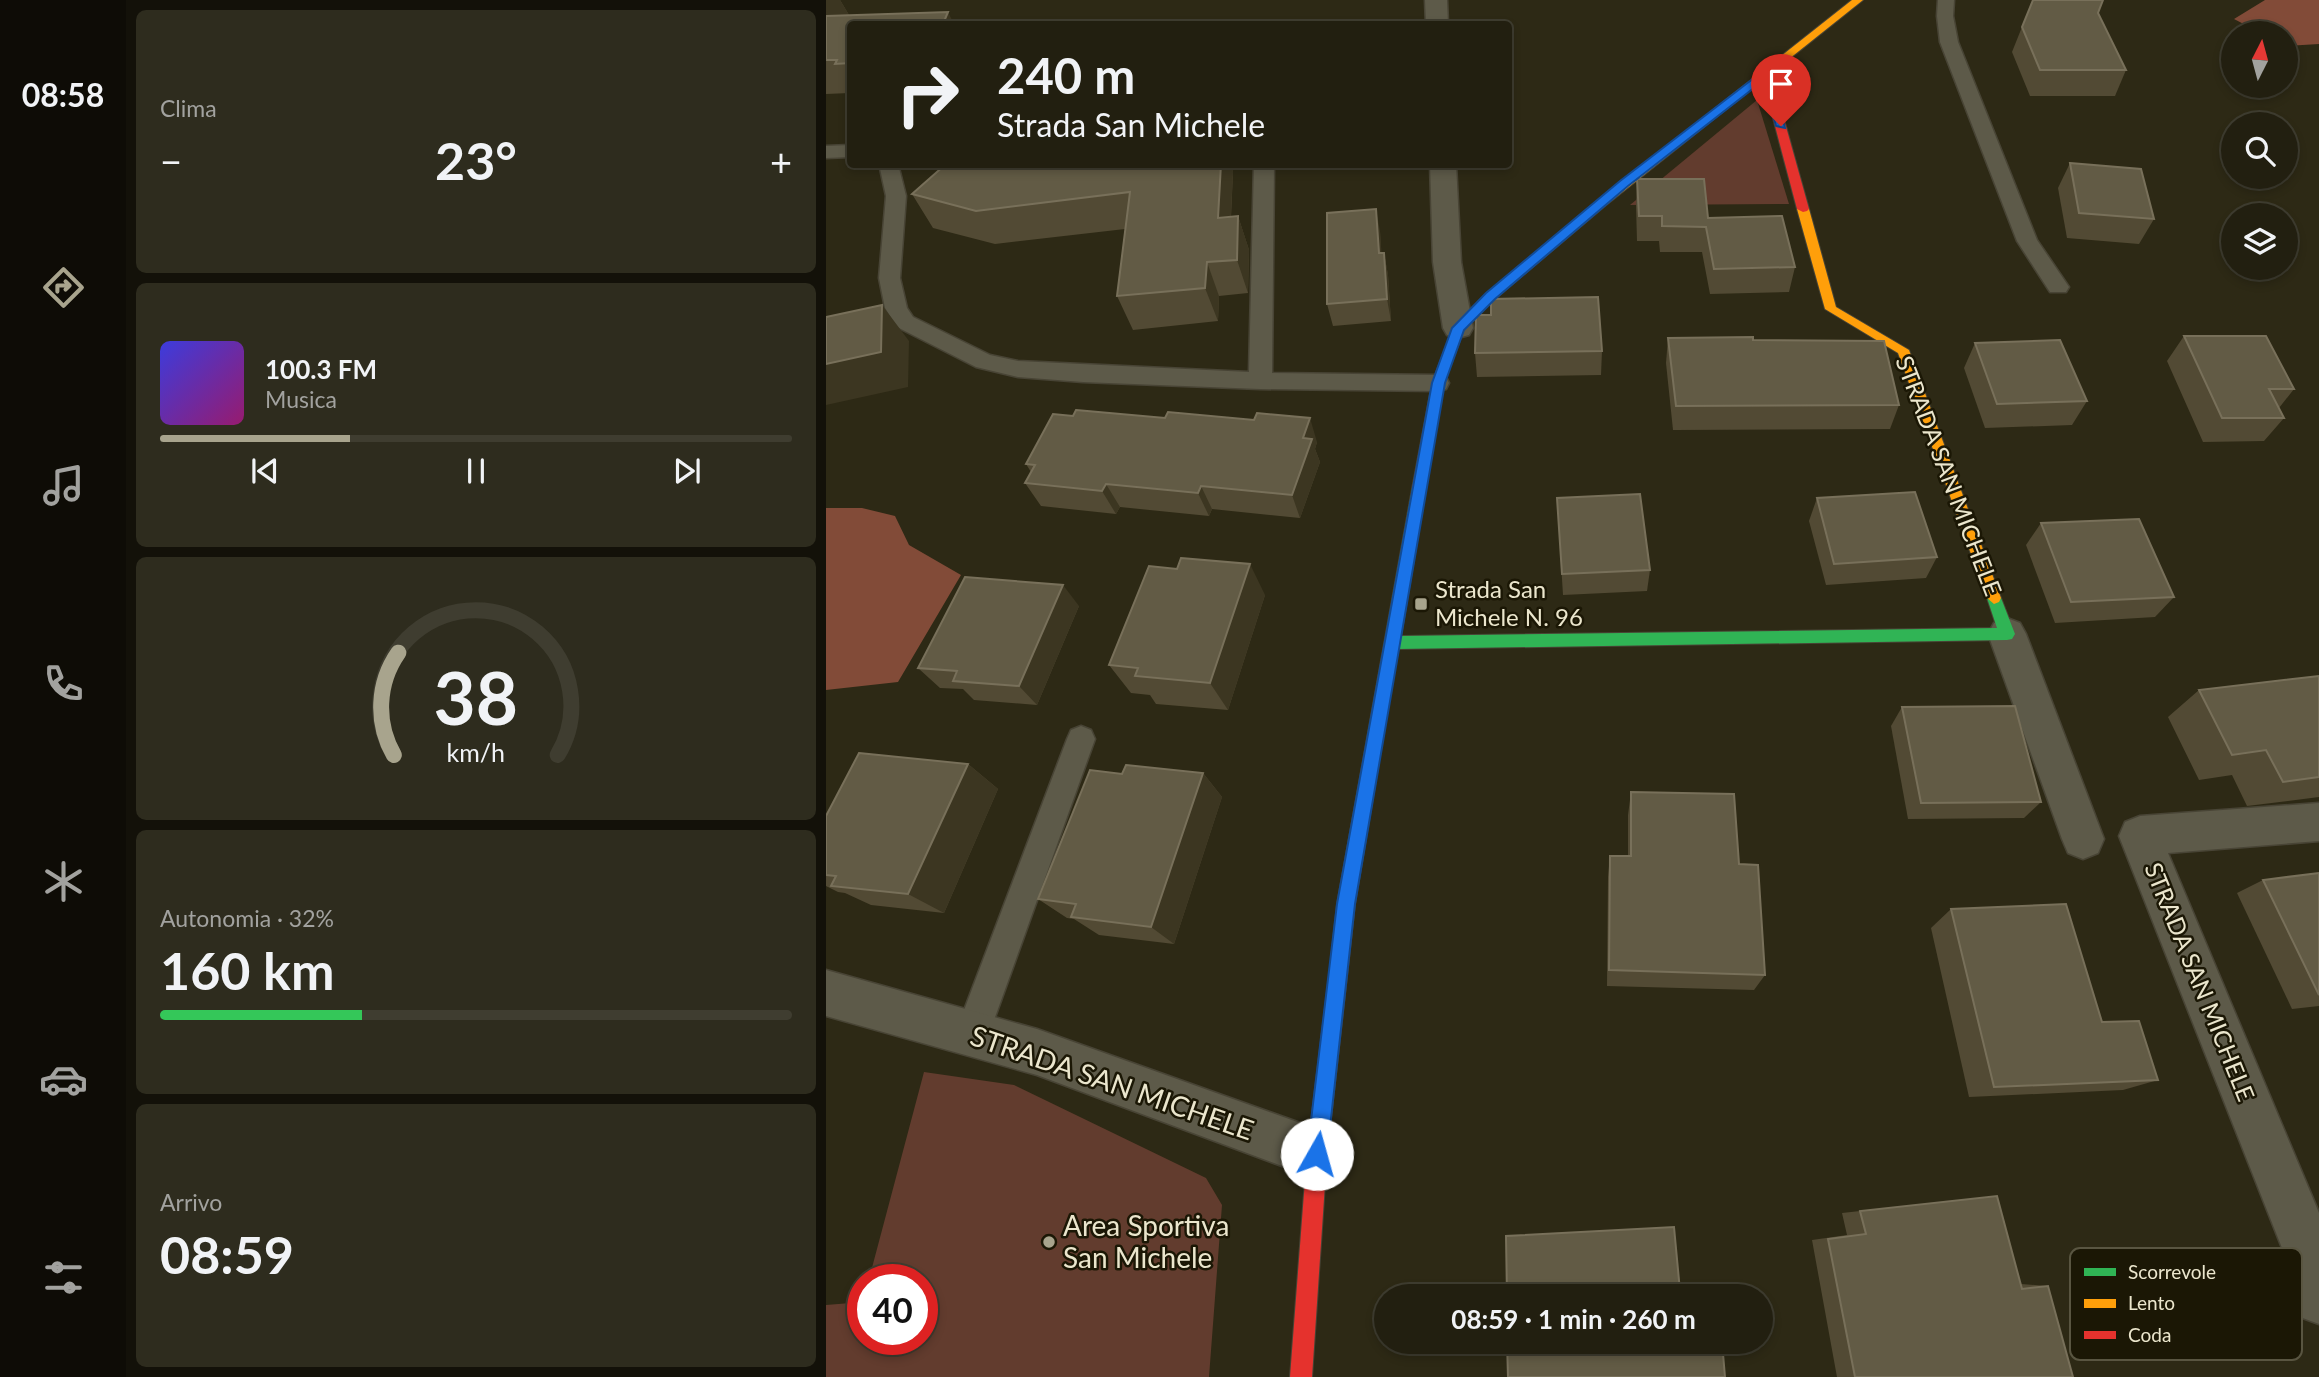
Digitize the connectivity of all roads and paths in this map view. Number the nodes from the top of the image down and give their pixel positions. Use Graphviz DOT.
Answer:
graph roads {
  1 [pos="1436,0"];
  2 [pos="1858,0"];
  3 [pos="1946,0"];
  4 [pos="1437,21"];
  5 [pos="1766,73"];
  6 [pos="847,151"];
  7 [pos="826,152"];
  8 [pos="889,168"];
  9 [pos="1264,168"];
  10 [pos="1443,168"];
  11 [pos="2058,287"];
  12 [pos="1458,328"];
  13 [pos="1261,381"];
  14 [pos="1438,383"];
  15 [pos="2007,634"];
  16 [pos="1393,643"];
  17 [pos="1081,739"];
  18 [pos="2319,822"];
  19 [pos="2083,839"];
  20 [pos="826,993"];
  21 [pos="972,1034"];
  22 [pos="1317,1154"];
  23 [pos="2319,1298"];
  24 [pos="1301,1377"];
  1 -- 4 [label="street"];
  2 -- 5 [label="street"];
  3 -- 11 [label="lane"];
  5 -- 12 [label="street"];
  5 -- 15 [label="street, STRADA SAN MICHELE"];
  6 -- 7 [label="lane"];
  8 -- 13 [label="lane"];
  9 -- 13 [label="lane"];
  10 -- 12 [label="street"];
  12 -- 14 [label="street"];
  13 -- 14 [label="lane"];
  14 -- 16 [label="street"];
  15 -- 16 [label="street, STRADA SAN MICHELE"];
  15 -- 19 [label="street, STRADA SAN MICHELE"];
  16 -- 22 [label="street"];
  17 -- 21 [label="lane"];
  18 -- 23 [label="street, STRADA SAN MICHELE"];
  20 -- 21 [label="street, STRADA SAN MICHELE"];
  21 -- 22 [label="street, STRADA SAN MICHELE"];
  22 -- 24 [label="street"];
}
